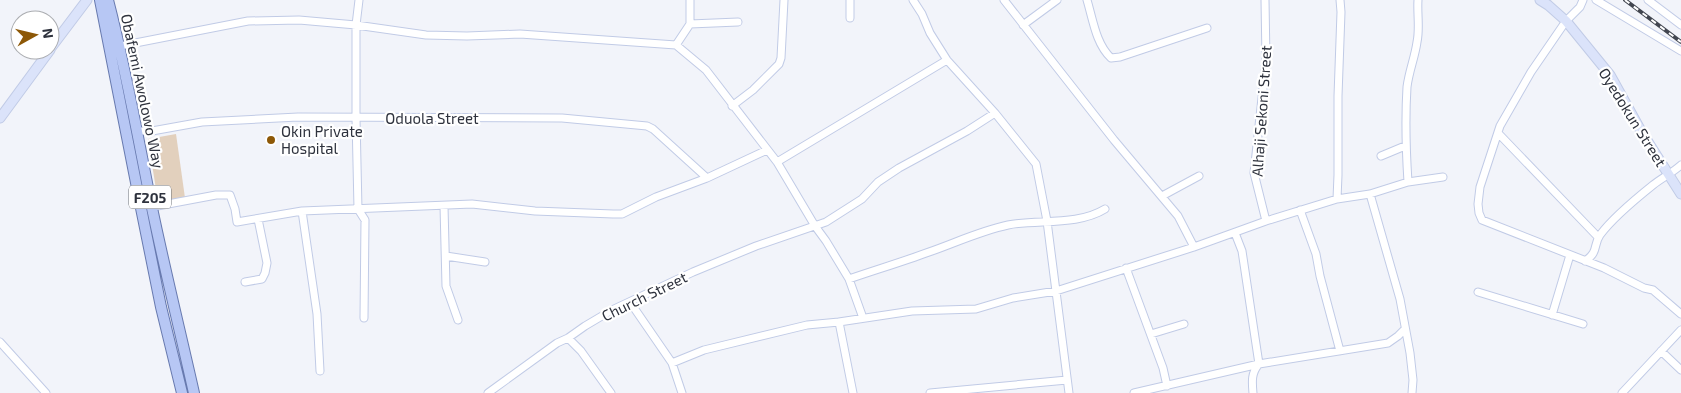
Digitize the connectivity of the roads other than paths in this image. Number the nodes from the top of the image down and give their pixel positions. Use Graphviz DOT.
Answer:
graph roads {
  1 [pos="87,0"];
  2 [pos="100,0"];
  3 [pos="108,0"];
  4 [pos="359,0"];
  5 [pos="690,0"];
  6 [pos="784,0"];
  7 [pos="850,0"];
  8 [pos="913,0"];
  9 [pos="1004,0"];
  10 [pos="1057,0"];
  11 [pos="1087,0"];
  12 [pos="1265,0"];
  13 [pos="1340,0"];
  14 [pos="1418,0"];
  15 [pos="1540,0"];
  16 [pos="1583,0"];
  17 [pos="1596,0"];
  18 [pos="1648,0"];
  19 [pos="850,18"];
  20 [pos="1566,21"];
  21 [pos="738,22"];
  22 [pos="690,24"];
  23 [pos="1023,24"];
  24 [pos="356,25"];
  25 [pos="1681,25"];
  26 [pos="1207,28"];
  27 [pos="60,36"];
  28 [pos="676,45"];
  29 [pos="120,46"];
  30 [pos="1681,50"];
  31 [pos="43,60"];
  32 [pos="947,60"];
  33 [pos="732,106"];
  34 [pos="995,113"];
  35 [pos="0,118"];
  36 [pos="356,118"];
  37 [pos="138,131"];
  38 [pos="1498,133"];
  39 [pos="1406,146"];
  40 [pos="767,150"];
  41 [pos="1380,156"];
  42 [pos="778,162"];
  43 [pos="1681,165"];
  44 [pos="1199,176"];
  45 [pos="1669,176"];
  46 [pos="1443,177"];
  47 [pos="707,178"];
  48 [pos="1408,182"];
  49 [pos="1370,194"];
  50 [pos="1681,194"];
  51 [pos="1162,196"];
  52 [pos="1337,199"];
  53 [pos="444,206"];
  54 [pos="152,207"];
  55 [pos="358,209"];
  56 [pos="1105,209"];
  57 [pos="1300,210"];
  58 [pos="302,212"];
  59 [pos="258,219"];
  60 [pos="1047,221"];
  61 [pos="1266,221"];
  62 [pos="815,226"];
  63 [pos="1235,233"];
  64 [pos="1598,237"];
  65 [pos="1194,247"];
  66 [pos="1570,255"];
  67 [pos="446,256"];
  68 [pos="1585,261"];
  69 [pos="486,262"];
  70 [pos="1126,268"];
  71 [pos="849,279"];
  72 [pos="245,282"];
  73 [pos="1056,290"];
  74 [pos="1478,292"];
  75 [pos="630,302"];
  76 [pos="1681,314"];
  77 [pos="1552,315"];
  78 [pos="364,318"];
  79 [pos="863,318"];
  80 [pos="458,320"];
  81 [pos="839,322"];
  82 [pos="1184,324"];
  83 [pos="1583,324"];
  84 [pos="1405,329"];
  85 [pos="1681,330"];
  86 [pos="1150,334"];
  87 [pos="568,338"];
  88 [pos="0,342"];
  89 [pos="1661,351"];
  90 [pos="1340,352"];
  91 [pos="672,363"];
  92 [pos="1259,364"];
  93 [pos="1681,370"];
  94 [pos="320,371"];
  95 [pos="1067,380"];
  96 [pos="1167,386"];
  97 [pos="46,393"];
  98 [pos="182,393"];
  99 [pos="194,393"];
  100 [pos="488,393"];
  101 [pos="611,393"];
  102 [pos="682,393"];
  103 [pos="853,393"];
  104 [pos="930,393"];
  105 [pos="1069,393"];
  106 [pos="1134,393"];
  107 [pos="1253,393"];
  108 [pos="1412,393"];
  109 [pos="1622,393"];
  1 -- 27 [label="street"];
  2 -- 98 [label="main road, Obafemi Awolowo Way / F205"];
  3 -- 29 [label="main road, Obafemi Awolowo Way / F205"];
  4 -- 24 [label="street"];
  5 -- 22 [label="street"];
  6 -- 33 [label="street"];
  7 -- 19 [label="street"];
  8 -- 32 [label="street"];
  9 -- 23 [label="street"];
  10 -- 23 [label="street"];
  11 -- 26 [label="street"];
  12 -- 61 [label="street, Alhaji Sekoni Street"];
  13 -- 52 [label="street"];
  14 -- 39 [label="street"];
  15 -- 20 [label="street, Oyedokun Street"];
  16 -- 20 [label="street"];
  17 -- 30 [label="street"];
  18 -- 25 [label="street"];
  20 -- 38 [label="street"];
  20 -- 45 [label="street, Oyedokun Street"];
  21 -- 22 [label="street"];
  22 -- 28 [label="street"];
  23 -- 51 [label="street"];
  24 -- 28 [label="street"];
  24 -- 29 [label="street"];
  24 -- 36 [label="street"];
  28 -- 33 [label="street"];
  29 -- 37 [label="main road, Obafemi Awolowo Way / F205"];
  31 -- 35 [label="street"];
  32 -- 34 [label="street"];
  32 -- 42 [label="street"];
  33 -- 40 [label="street"];
  34 -- 60 [label="street"];
  34 -- 62 [label="street, Church Street"];
  36 -- 37 [label="street, Oduola Street"];
  36 -- 47 [label="street, Oduola Street"];
  36 -- 55 [label="street"];
  37 -- 54 [label="main road, Obafemi Awolowo Way / F205"];
  38 -- 64 [label="street"];
  38 -- 66 [label="street"];
  39 -- 41 [label="street"];
  39 -- 48 [label="street"];
  40 -- 42 [label="street"];
  40 -- 47 [label="street"];
  42 -- 62 [label="street"];
  43 -- 45 [label="street"];
  44 -- 51 [label="street"];
  45 -- 50 [label="street, Oyedokun Street"];
  45 -- 64 [label="street"];
  46 -- 48 [label="street"];
  47 -- 53 [label="street"];
  48 -- 49 [label="street"];
  49 -- 52 [label="street"];
  49 -- 84 [label="street"];
  51 -- 65 [label="street"];
  52 -- 57 [label="street"];
  53 -- 55 [label="street"];
  53 -- 67 [label="street"];
  54 -- 59 [label="street"];
  54 -- 99 [label="main road, Obafemi Awolowo Way / F205"];
  55 -- 58 [label="street"];
  55 -- 78 [label="street"];
  56 -- 60 [label="street"];
  57 -- 61 [label="street"];
  57 -- 90 [label="street"];
  58 -- 59 [label="street"];
  58 -- 94 [label="street"];
  59 -- 72 [label="street"];
  60 -- 71 [label="street"];
  60 -- 73 [label="street"];
  61 -- 63 [label="street"];
  62 -- 71 [label="street"];
  62 -- 75 [label="street, Church Street"];
  63 -- 65 [label="street"];
  63 -- 92 [label="street"];
  64 -- 68 [label="street"];
  65 -- 70 [label="street"];
  66 -- 68 [label="street"];
  66 -- 77 [label="street"];
  67 -- 69 [label="street"];
  67 -- 80 [label="street"];
  68 -- 76 [label="street"];
  70 -- 73 [label="street"];
  70 -- 86 [label="street"];
  71 -- 79 [label="street"];
  73 -- 79 [label="street"];
  73 -- 95 [label="street"];
  74 -- 77 [label="street"];
  75 -- 87 [label="street, Church Street"];
  75 -- 91 [label="street"];
  77 -- 83 [label="street"];
  79 -- 81 [label="street"];
  81 -- 91 [label="street"];
  81 -- 103 [label="street"];
  82 -- 86 [label="street"];
  84 -- 90 [label="street"];
  84 -- 108 [label="street"];
  85 -- 89 [label="street"];
  86 -- 96 [label="street"];
  87 -- 100 [label="street, Church Street"];
  87 -- 101 [label="street"];
  88 -- 97 [label="street"];
  89 -- 93 [label="street"];
  89 -- 109 [label="street"];
  90 -- 92 [label="street"];
  91 -- 102 [label="street"];
  92 -- 96 [label="street"];
  92 -- 107 [label="street"];
  95 -- 104 [label="street"];
  95 -- 105 [label="street"];
  96 -- 106 [label="street"];
}
